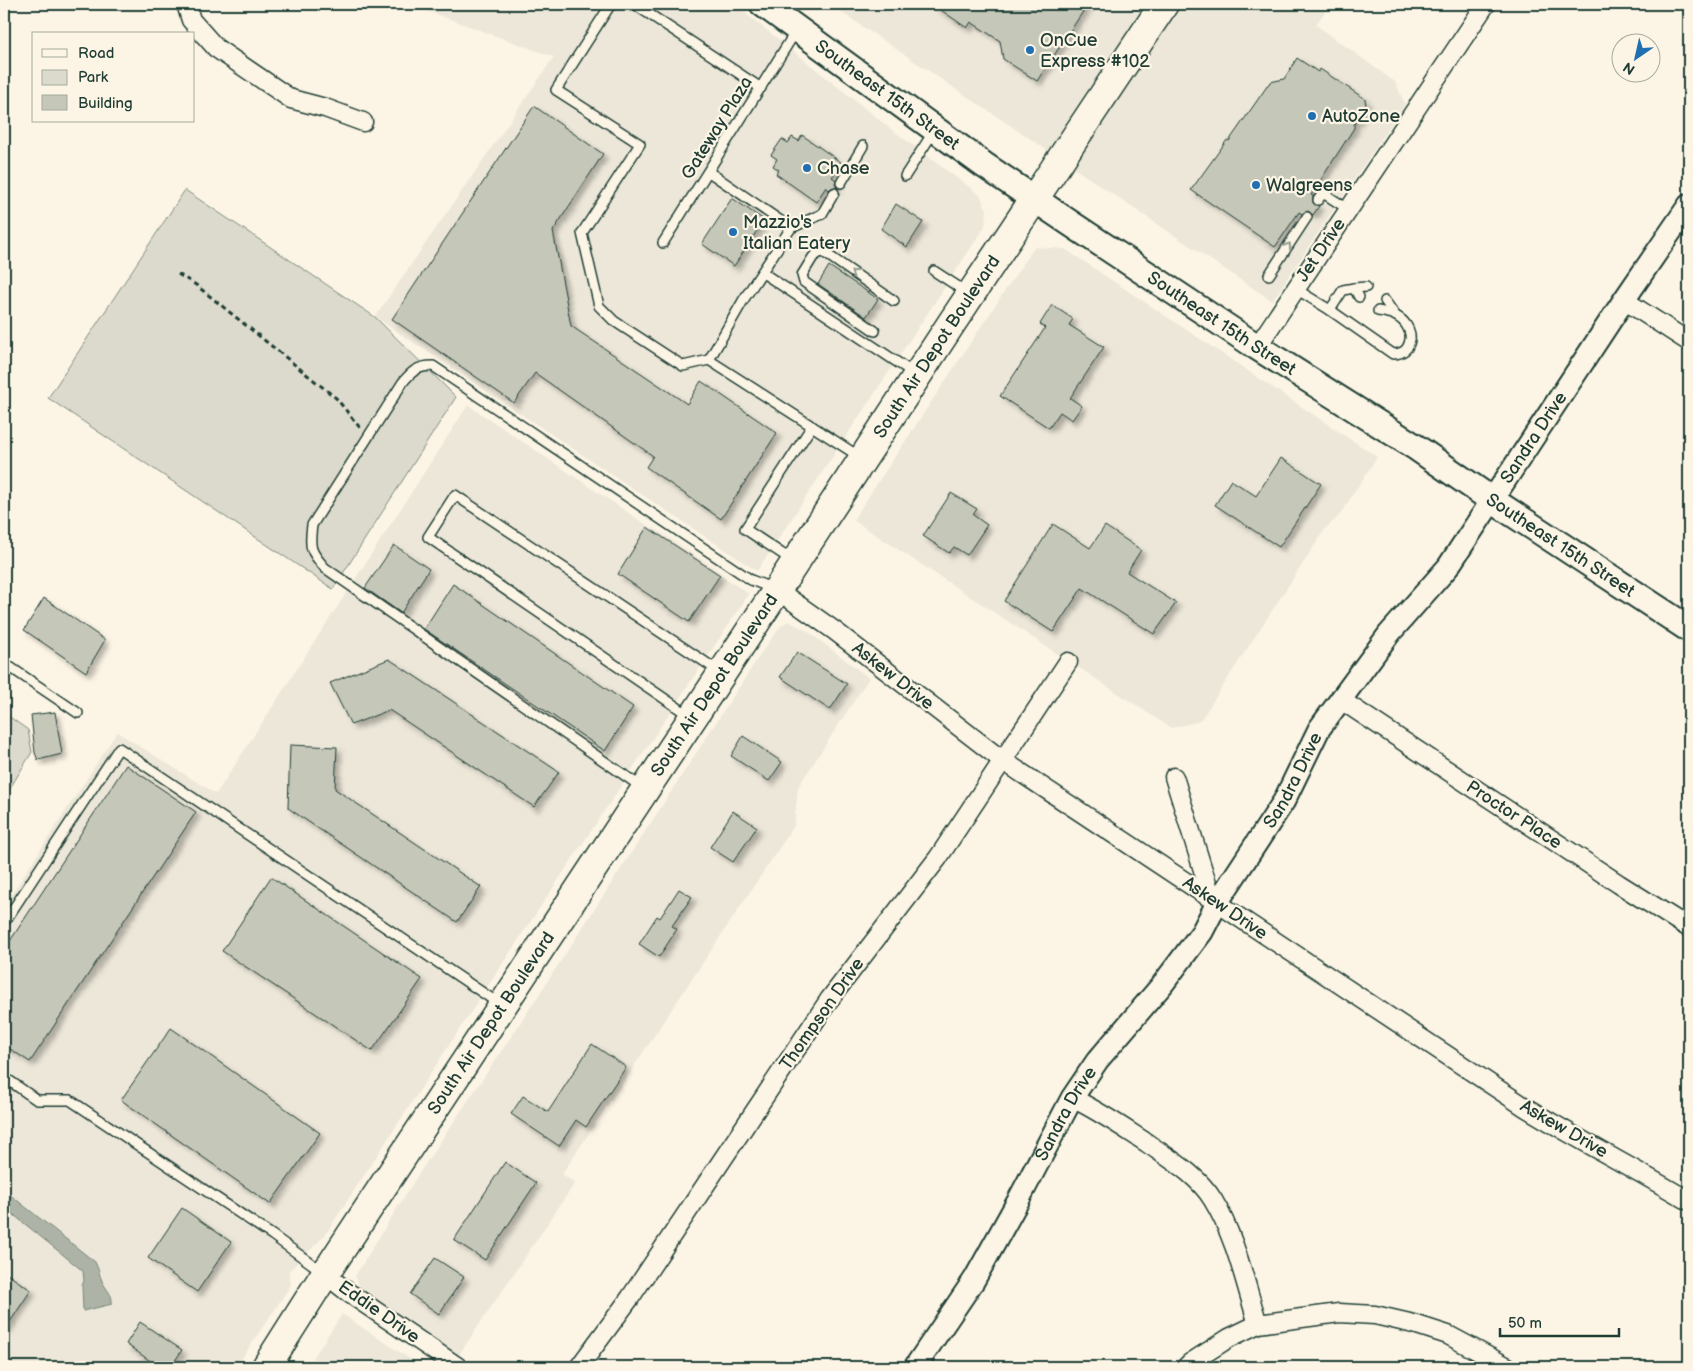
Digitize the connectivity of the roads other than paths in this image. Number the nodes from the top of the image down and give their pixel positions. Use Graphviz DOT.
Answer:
graph roads {
  1 [pos="186,4"];
  2 [pos="611,4"];
  3 [pos="634,4"];
  4 [pos="762,4"];
  5 [pos="1164,4"];
  6 [pos="1486,4"];
  7 [pos="798,29"];
  8 [pos="761,88"];
  9 [pos="363,122"];
  10 [pos="935,129"];
  11 [pos="864,146"];
  12 [pos="709,172"];
  13 [pos="905,176"];
  14 [pos="841,183"];
  15 [pos="834,193"];
  16 [pos="1034,199"];
  17 [pos="1318,200"];
  18 [pos="1689,205"];
  19 [pos="1348,210"];
  20 [pos="1307,217"];
  21 [pos="791,228"];
  22 [pos="663,244"];
  23 [pos="934,271"];
  24 [pos="763,273"];
  25 [pos="1269,275"];
  26 [pos="1354,288"];
  27 [pos="1366,288"];
  28 [pos="1296,289"];
  29 [pos="970,295"];
  30 [pos="1358,298"];
  31 [pos="1624,300"];
  32 [pos="894,301"];
  33 [pos="1385,301"];
  34 [pos="1330,310"];
  35 [pos="1378,311"];
  36 [pos="1395,316"];
  37 [pos="875,331"];
  38 [pos="1689,342"];
  39 [pos="1257,347"];
  40 [pos="709,360"];
  41 [pos="917,375"];
  42 [pos="812,426"];
  43 [pos="863,458"];
  44 [pos="1492,500"];
  45 [pos="795,562"];
  46 [pos="777,590"];
  47 [pos="1689,629"];
  48 [pos="1068,662"];
  49 [pos="4,663"];
  50 [pos="722,674"];
  51 [pos="1340,700"];
  52 [pos="78,713"];
  53 [pos="693,718"];
  54 [pos="1002,760"];
  55 [pos="1174,777"];
  56 [pos="645,790"];
  57 [pos="1214,901"];
  58 [pos="4,924"];
  59 [pos="1689,928"];
  60 [pos="503,1006"];
  61 [pos="4,1077"];
  62 [pos="1072,1098"];
  63 [pos="1689,1201"];
  64 [pos="325,1274"];
  65 [pos="1258,1324"];
  66 [pos="266,1367"];
  67 [pos="458,1367"];
  68 [pos="579,1367"];
  69 [pos="915,1367"];
  70 [pos="1186,1367"];
  71 [pos="1508,1367"];
  1 -- 9 [label="street"];
  2 -- 40 [label="lane"];
  3 -- 8 [label="lane"];
  4 -- 7 [label="main road, Southeast 15th Street"];
  5 -- 16 [label="main road, South Air Depot Boulevard"];
  6 -- 19 [label="street, Jet Drive"];
  7 -- 8 [label="lane, Gateway Plaza"];
  7 -- 10 [label="main road, Southeast 15th Street"];
  8 -- 12 [label="lane, Gateway Plaza"];
  10 -- 13 [label="lane"];
  10 -- 16 [label="main road, Southeast 15th Street"];
  11 -- 14 [label="lane"];
  12 -- 21 [label="lane"];
  12 -- 22 [label="lane, Gateway Plaza"];
  15 -- 21 [label="lane"];
  16 -- 29 [label="main road, South Air Depot Boulevard"];
  16 -- 39 [label="main road, Southeast 15th Street"];
  17 -- 19 [label="lane"];
  18 -- 31 [label="street, Sandra Drive"];
  19 -- 28 [label="street, Jet Drive"];
  25 -- 20 [label="lane, one-way"];
  21 -- 24 [label="lane"];
  23 -- 29 [label="lane"];
  24 -- 40 [label="lane"];
  24 -- 41 [label="lane"];
  26 -- 27 [label="lane"];
  26 -- 30 [label="lane"];
  26 -- 34 [label="lane"];
  28 -- 34 [label="lane"];
  28 -- 39 [label="street, Jet Drive"];
  29 -- 41 [label="main road, South Air Depot Boulevard"];
  31 -- 38 [label="street"];
  31 -- 44 [label="street, Sandra Drive"];
  32 -- 37 [label="lane, one-way"];
  33 -- 36 [label="lane"];
  34 -- 36 [label="lane"];
  35 -- 36 [label="lane"];
  39 -- 44 [label="main road, Southeast 15th Street"];
  40 -- 42 [label="lane"];
  41 -- 43 [label="main road, South Air Depot Boulevard"];
  42 -- 43 [label="lane"];
  42 -- 45 [label="lane"];
  43 -- 45 [label="main road, South Air Depot Boulevard"];
  44 -- 47 [label="main road, Southeast 15th Street"];
  44 -- 51 [label="street, Sandra Drive"];
  45 -- 46 [label="main road, South Air Depot Boulevard"];
  46 -- 50 [label="main road, South Air Depot Boulevard"];
  46 -- 54 [label="street, Askew Drive"];
  46 -- 56 [label="lane"];
  48 -- 54 [label="street, Thompson Drive"];
  49 -- 52 [label="lane"];
  50 -- 53 [label="main road, South Air Depot Boulevard"];
  50 -- 53 [label="lane"];
  51 -- 57 [label="street, Sandra Drive"];
  51 -- 59 [label="street, Proctor Place"];
  53 -- 56 [label="main road, South Air Depot Boulevard"];
  54 -- 57 [label="street, Askew Drive"];
  54 -- 68 [label="street, Thompson Drive"];
  55 -- 57 [label="street"];
  56 -- 60 [label="main road, South Air Depot Boulevard"];
  57 -- 62 [label="street, Sandra Drive"];
  57 -- 63 [label="street, Askew Drive"];
  58 -- 60 [label="lane"];
  60 -- 64 [label="main road, South Air Depot Boulevard"];
  61 -- 64 [label="lane"];
  62 -- 65 [label="street"];
  62 -- 69 [label="street, Sandra Drive"];
  64 -- 66 [label="main road, South Air Depot Boulevard"];
  64 -- 67 [label="street, Eddie Drive"];
  65 -- 70 [label="street"];
  65 -- 71 [label="street"];
}
